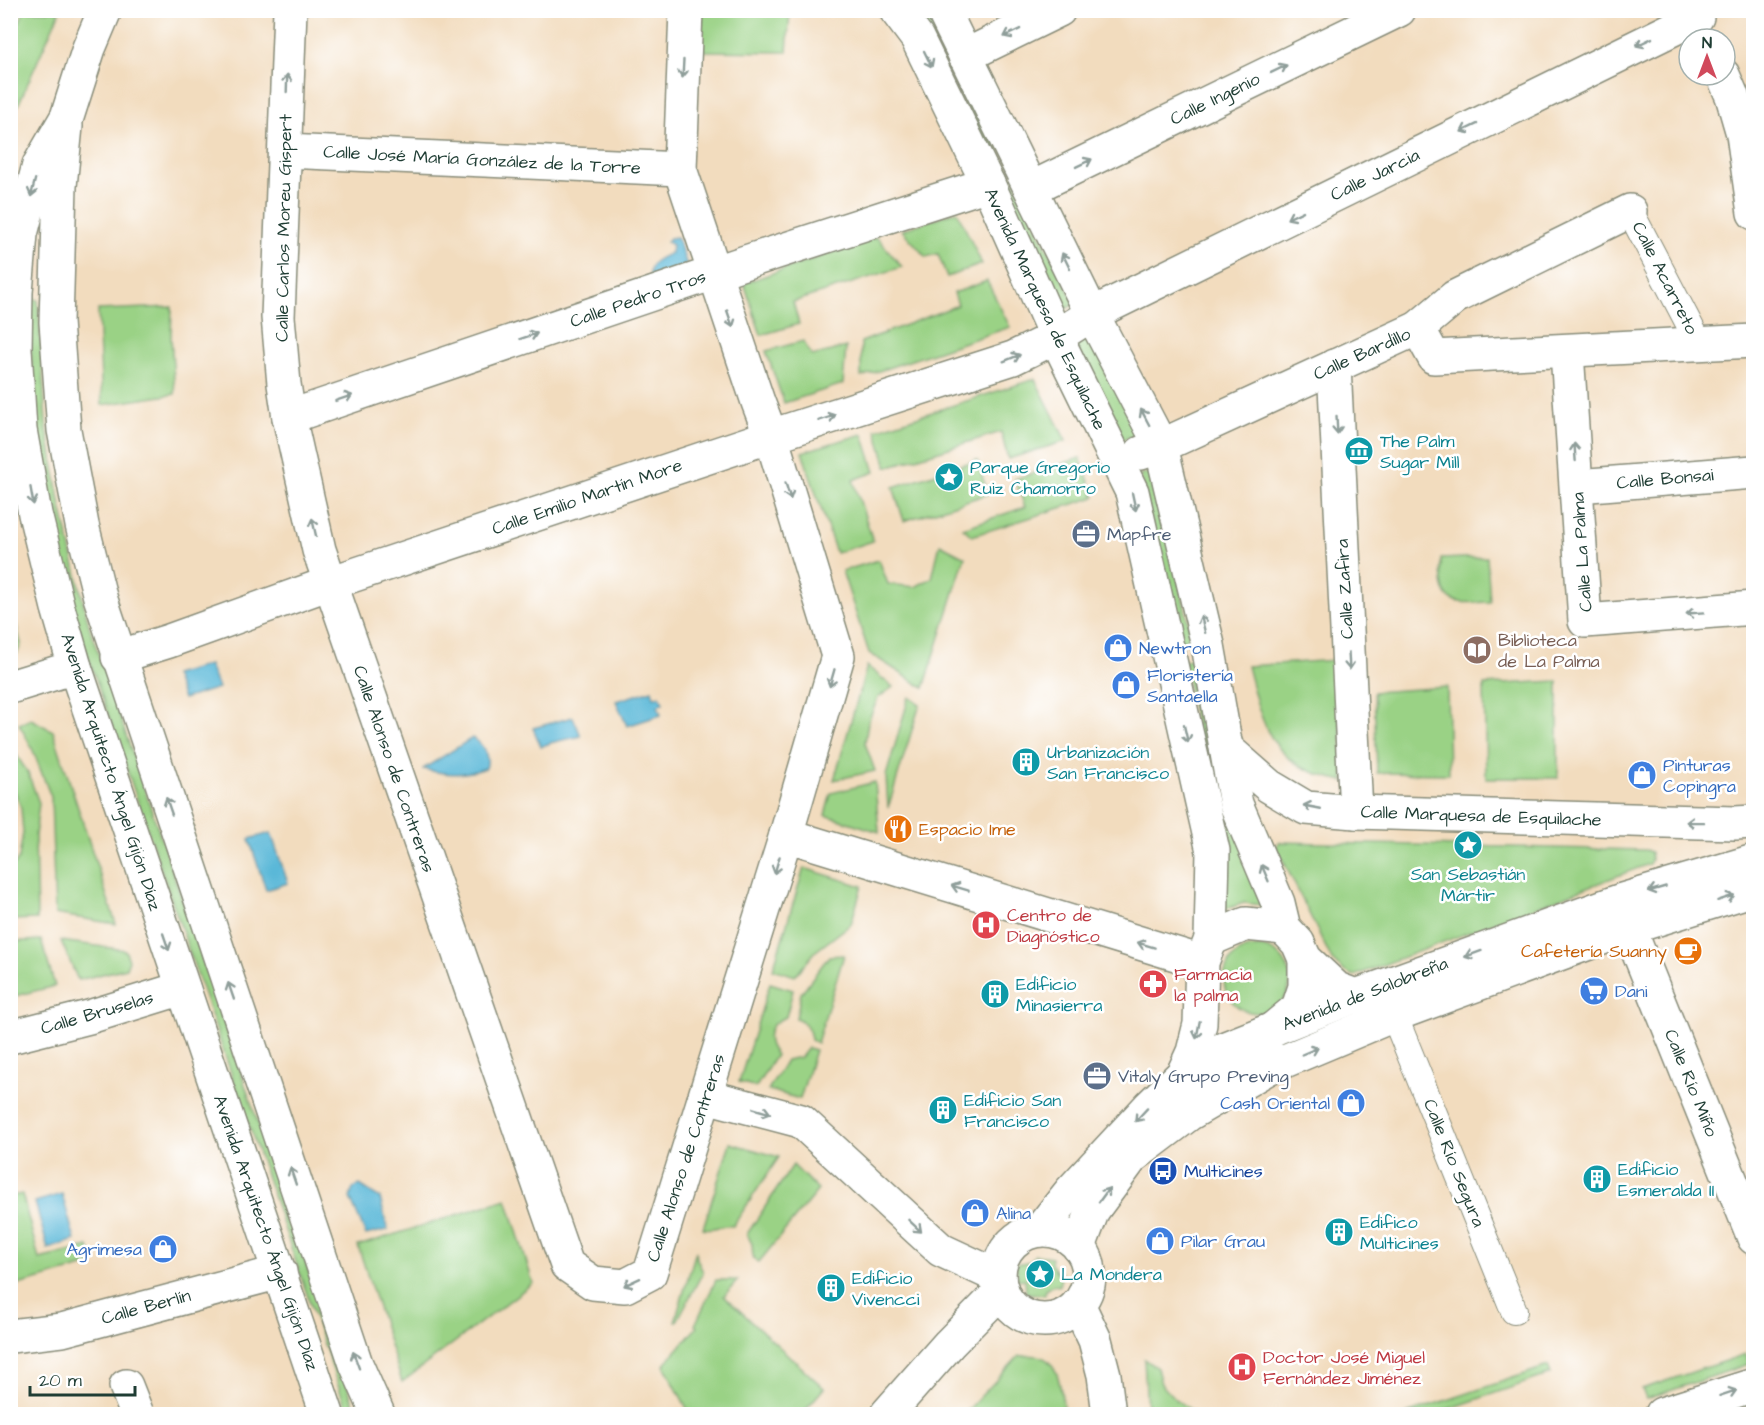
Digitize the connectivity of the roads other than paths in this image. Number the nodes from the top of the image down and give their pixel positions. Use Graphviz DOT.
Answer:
graph roads {
  1 [pos="105,10"];
  2 [pos="290,10"];
  3 [pos="686,10"];
  4 [pos="896,10"];
  5 [pos="943,10"];
  6 [pos="1059,10"];
  7 [pos="1399,10"];
  8 [pos="1699,22"];
  9 [pos="965,56"];
  10 [pos="1728,87"];
  11 [pos="67,117"];
  12 [pos="1748,133"];
  13 [pos="285,151"];
  14 [pos="680,169"];
  15 [pos="988,184"];
  16 [pos="1032,189"];
  17 [pos="1630,211"];
  18 [pos="1754,213"];
  19 [pos="714,273"];
  20 [pos="13,292"];
  21 [pos="1092,314"];
  22 [pos="1418,328"];
  23 [pos="1056,337"];
  24 [pos="1754,341"];
  25 [pos="1700,345"];
  26 [pos="1567,352"];
  27 [pos="1334,366"];
  28 [pos="289,417"];
  29 [pos="771,435"];
  30 [pos="1161,446"];
  31 [pos="1116,462"];
  32 [pos="1754,472"];
  33 [pos="1577,486"];
  34 [pos="330,583"];
  35 [pos="1754,608"];
  36 [pos="118,657"];
  37 [pos="75,667"];
  38 [pos="10,687"];
  39 [pos="1228,750"];
  40 [pos="1356,813"];
  41 [pos="1754,822"];
  42 [pos="786,835"];
  43 [pos="1754,861"];
  44 [pos="1754,890"];
  45 [pos="1284,928"];
  46 [pos="1629,928"];
  47 [pos="1207,951"];
  48 [pos="1305,959"];
  49 [pos="183,988"];
  50 [pos="1356,996"];
  51 [pos="1394,1015"];
  52 [pos="1274,1028"];
  53 [pos="10,1036"];
  54 [pos="1183,1074"];
  55 [pos="706,1096"];
  56 [pos="1168,1129"];
  57 [pos="1040,1230"];
  58 [pos="1754,1238"];
  59 [pos="1080,1247"];
  60 [pos="280,1272"];
  61 [pos="1000,1284"];
  62 [pos="1078,1304"];
  63 [pos="1514,1311"];
  64 [pos="10,1336"];
  65 [pos="1754,1385"];
  66 [pos="327,1414"];
  67 [pos="378,1414"];
  68 [pos="887,1414"];
  69 [pos="1109,1414"];
  70 [pos="1662,1414"];
  1 -- 11 [label="street, Avenida Arquitecto Ángel Gijón Díaz"];
  13 -- 2 [label="street, Calle Carlos Moreu Gispert, one-way"];
  3 -- 14 [label="street, one-way"];
  4 -- 15 [label="street, Avenida Marquesa de Esquilache, one-way"];
  5 -- 9 [label="street"];
  6 -- 9 [label="street, one-way"];
  16 -- 7 [label="street, Calle Ingenio, one-way"];
  8 -- 21 [label="street, Calle Jarcia, one-way"];
  9 -- 16 [label="street"];
  10 -- 12 [label="street"];
  11 -- 20 [label="street, Avenida Arquitecto Ángel Gijón Díaz, one-way"];
  11 -- 36 [label="street, Avenida Arquitecto Ángel Gijón Díaz"];
  12 -- 18 [label="street"];
  13 -- 14 [label="street, Calle José María González de la Torre"];
  13 -- 28 [label="street, Calle Carlos Moreu Gispert"];
  14 -- 19 [label="street, Calle Alonso de Contreras"];
  15 -- 19 [label="street, Calle Pedro Tros"];
  15 -- 23 [label="street, Avenida Marquesa de Esquilache"];
  21 -- 16 [label="street, one-way"];
  17 -- 22 [label="street, Calle Bardillo"];
  17 -- 25 [label="street, Calle Acarreto"];
  28 -- 19 [label="street, Calle Pedro Tros, one-way"];
  19 -- 29 [label="street, Calle Alonso de Contreras, one-way"];
  20 -- 37 [label="street, Avenida Arquitecto Ángel Gijón Díaz, one-way"];
  21 -- 23 [label="street, Calle Jarcia"];
  30 -- 21 [label="street, one-way"];
  22 -- 26 [label="street"];
  22 -- 27 [label="street, Calle Bardillo"];
  29 -- 23 [label="street, Calle Emilio Martín More, one-way"];
  23 -- 31 [label="street, Avenida Marquesa de Esquilache"];
  24 -- 25 [label="street"];
  25 -- 26 [label="street"];
  33 -- 26 [label="street, Calle La Palma, one-way"];
  27 -- 30 [label="street, Calle Bardillo"];
  27 -- 40 [label="street, Calle Zafira, one-way"];
  34 -- 28 [label="street, Calle Carlos Moreu Gispert, one-way"];
  29 -- 34 [label="street, Calle Emilio Martín More"];
  29 -- 42 [label="street, Calle Alonso de Contreras, one-way"];
  30 -- 31 [label="street, Calle Bardillo"];
  39 -- 30 [label="street, one-way"];
  31 -- 47 [label="street, Avenida Marquesa de Esquilache, one-way"];
  32 -- 33 [label="street, Calle Bonsai"];
  35 -- 33 [label="street, Calle La Palma, one-way"];
  34 -- 36 [label="street, Calle Emilio Martín More"];
  55 -- 34 [label="street, Calle Alonso de Contreras, one-way"];
  67 -- 36 [label="street, Avenida Arquitecto Ángel Gijón Díaz, one-way"];
  37 -- 38 [label="street"];
  37 -- 49 [label="street, Avenida Arquitecto Ángel Gijón Díaz, one-way"];
  40 -- 39 [label="street, Calle Marquesa de Esquilache, one-way"];
  45 -- 39 [label="street, one-way"];
  41 -- 40 [label="street, Calle Marquesa de Esquilache, one-way"];
  47 -- 42 [label="street, one-way"];
  42 -- 55 [label="street, Calle Alonso de Contreras, one-way"];
  43 -- 50 [label="street, Avenida de Salobreña, one-way"];
  46 -- 44 [label="street, Avenida de Salobreña, one-way"];
  45 -- 47 [label="street"];
  45 -- 48 [label="street"];
  46 -- 51 [label="street, Avenida de Salobreña"];
  46 -- 58 [label="street, Calle Río Miño"];
  47 -- 54 [label="street, Avenida Marquesa de Esquilache, one-way"];
  48 -- 50 [label="street"];
  48 -- 52 [label="street"];
  49 -- 53 [label="street, Calle Bruselas"];
  49 -- 60 [label="street, Avenida Arquitecto Ángel Gijón Díaz"];
  50 -- 52 [label="street, Avenida de Salobreña"];
  56 -- 51 [label="street, Avenida de Salobreña, one-way"];
  51 -- 63 [label="street, Calle Río Segura"];
  52 -- 54 [label="street, Avenida de Salobreña"];
  52 -- 56 [label="street"];
  54 -- 57 [label="street, Avenida de Salobreña, one-way"];
  55 -- 61 [label="street, one-way"];
  59 -- 56 [label="street, Avenida de Salobreña, one-way"];
  57 -- 59 [label="street"];
  57 -- 61 [label="street"];
  59 -- 62 [label="street"];
  60 -- 64 [label="street, Calle Berlín"];
  60 -- 66 [label="street, Avenida Arquitecto Ángel Gijón Díaz"];
  61 -- 62 [label="street"];
  61 -- 68 [label="street"];
  62 -- 69 [label="street"];
  70 -- 65 [label="street, one-way"];
}
